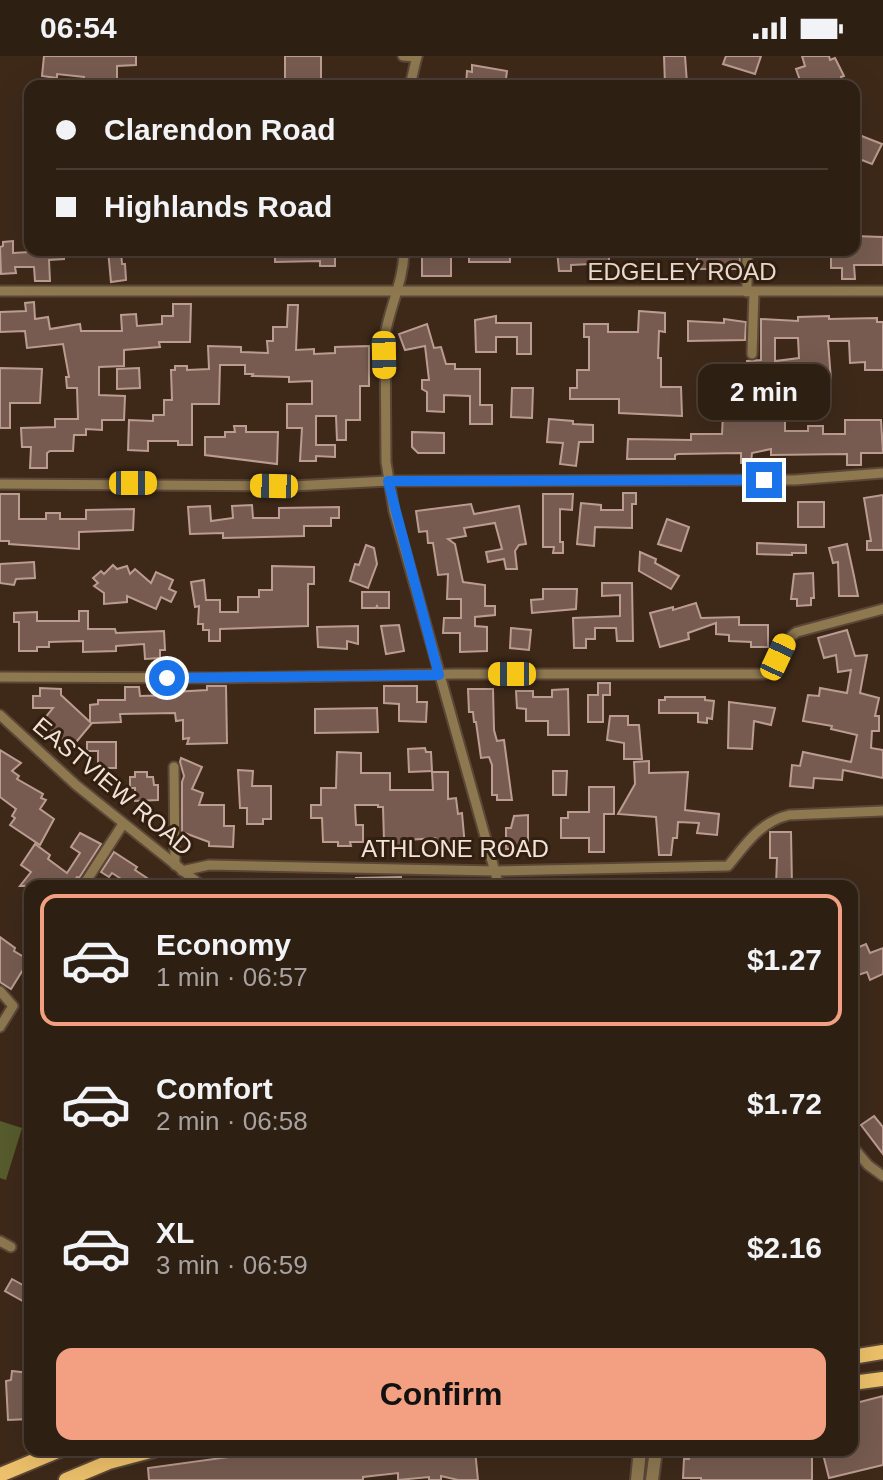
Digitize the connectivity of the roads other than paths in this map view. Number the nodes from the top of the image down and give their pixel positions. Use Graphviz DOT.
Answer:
graph roads {
  1 [pos="403,56"];
  2 [pos="417,56"];
  3 [pos="411,80"];
  4 [pos="403,256"];
  5 [pos="748,256"];
  6 [pos="398,289"];
  7 [pos="0,291"];
  8 [pos="883,291"];
  9 [pos="751,292"];
  10 [pos="752,354"];
  11 [pos="883,473"];
  12 [pos="388,481"];
  13 [pos="0,484"];
  14 [pos="883,609"];
  15 [pos="439,675"];
  16 [pos="0,677"];
  17 [pos="0,715"];
  18 [pos="174,767"];
  19 [pos="883,811"];
  20 [pos="123,824"];
  21 [pos="179,868"];
  22 [pos="495,871"];
  23 [pos="87,880"];
  24 [pos="194,880"];
  25 [pos="497,880"];
  26 [pos="0,991"];
  27 [pos="0,1027"];
  28 [pos="858,1153"];
  29 [pos="883,1176"];
  30 [pos="0,1241"];
  31 [pos="11,1247"];
  32 [pos="883,1352"];
  33 [pos="858,1356"];
  34 [pos="883,1379"];
  35 [pos="858,1382"];
  36 [pos="44,1456"];
  37 [pos="132,1456"];
  38 [pos="639,1456"];
  39 [pos="655,1456"];
  40 [pos="3,1472"];
  41 [pos="66,1480"];
  42 [pos="637,1480"];
  43 [pos="652,1480"];
  1 -- 2 [label="street"];
  2 -- 3 [label="street"];
  4 -- 6 [label="street"];
  5 -- 9 [label="street"];
  6 -- 7 [label="street, EDGELEY ROAD"];
  6 -- 9 [label="street, EDGELEY ROAD"];
  6 -- 12 [label="street"];
  8 -- 9 [label="street, EDGELEY ROAD"];
  9 -- 10 [label="street"];
  11 -- 12 [label="street"];
  12 -- 13 [label="street"];
  12 -- 15 [label="street"];
  14 -- 15 [label="street"];
  15 -- 16 [label="street"];
  15 -- 22 [label="street"];
  17 -- 20 [label="street, EASTVIEW ROAD"];
  18 -- 21 [label="street"];
  19 -- 22 [label="street, ATHLONE ROAD"];
  20 -- 21 [label="street, EASTVIEW ROAD"];
  20 -- 23 [label="street"];
  21 -- 22 [label="street, ATHLONE ROAD"];
  21 -- 24 [label="street, EASTVIEW ROAD"];
  22 -- 25 [label="street"];
  26 -- 27 [label="street"];
  28 -- 29 [label="street"];
  30 -- 31 [label="street"];
  32 -- 33 [label="main road"];
  34 -- 35 [label="main road"];
  36 -- 40 [label="main road"];
  37 -- 41 [label="main road"];
  38 -- 42 [label="street"];
  39 -- 43 [label="street"];
}
